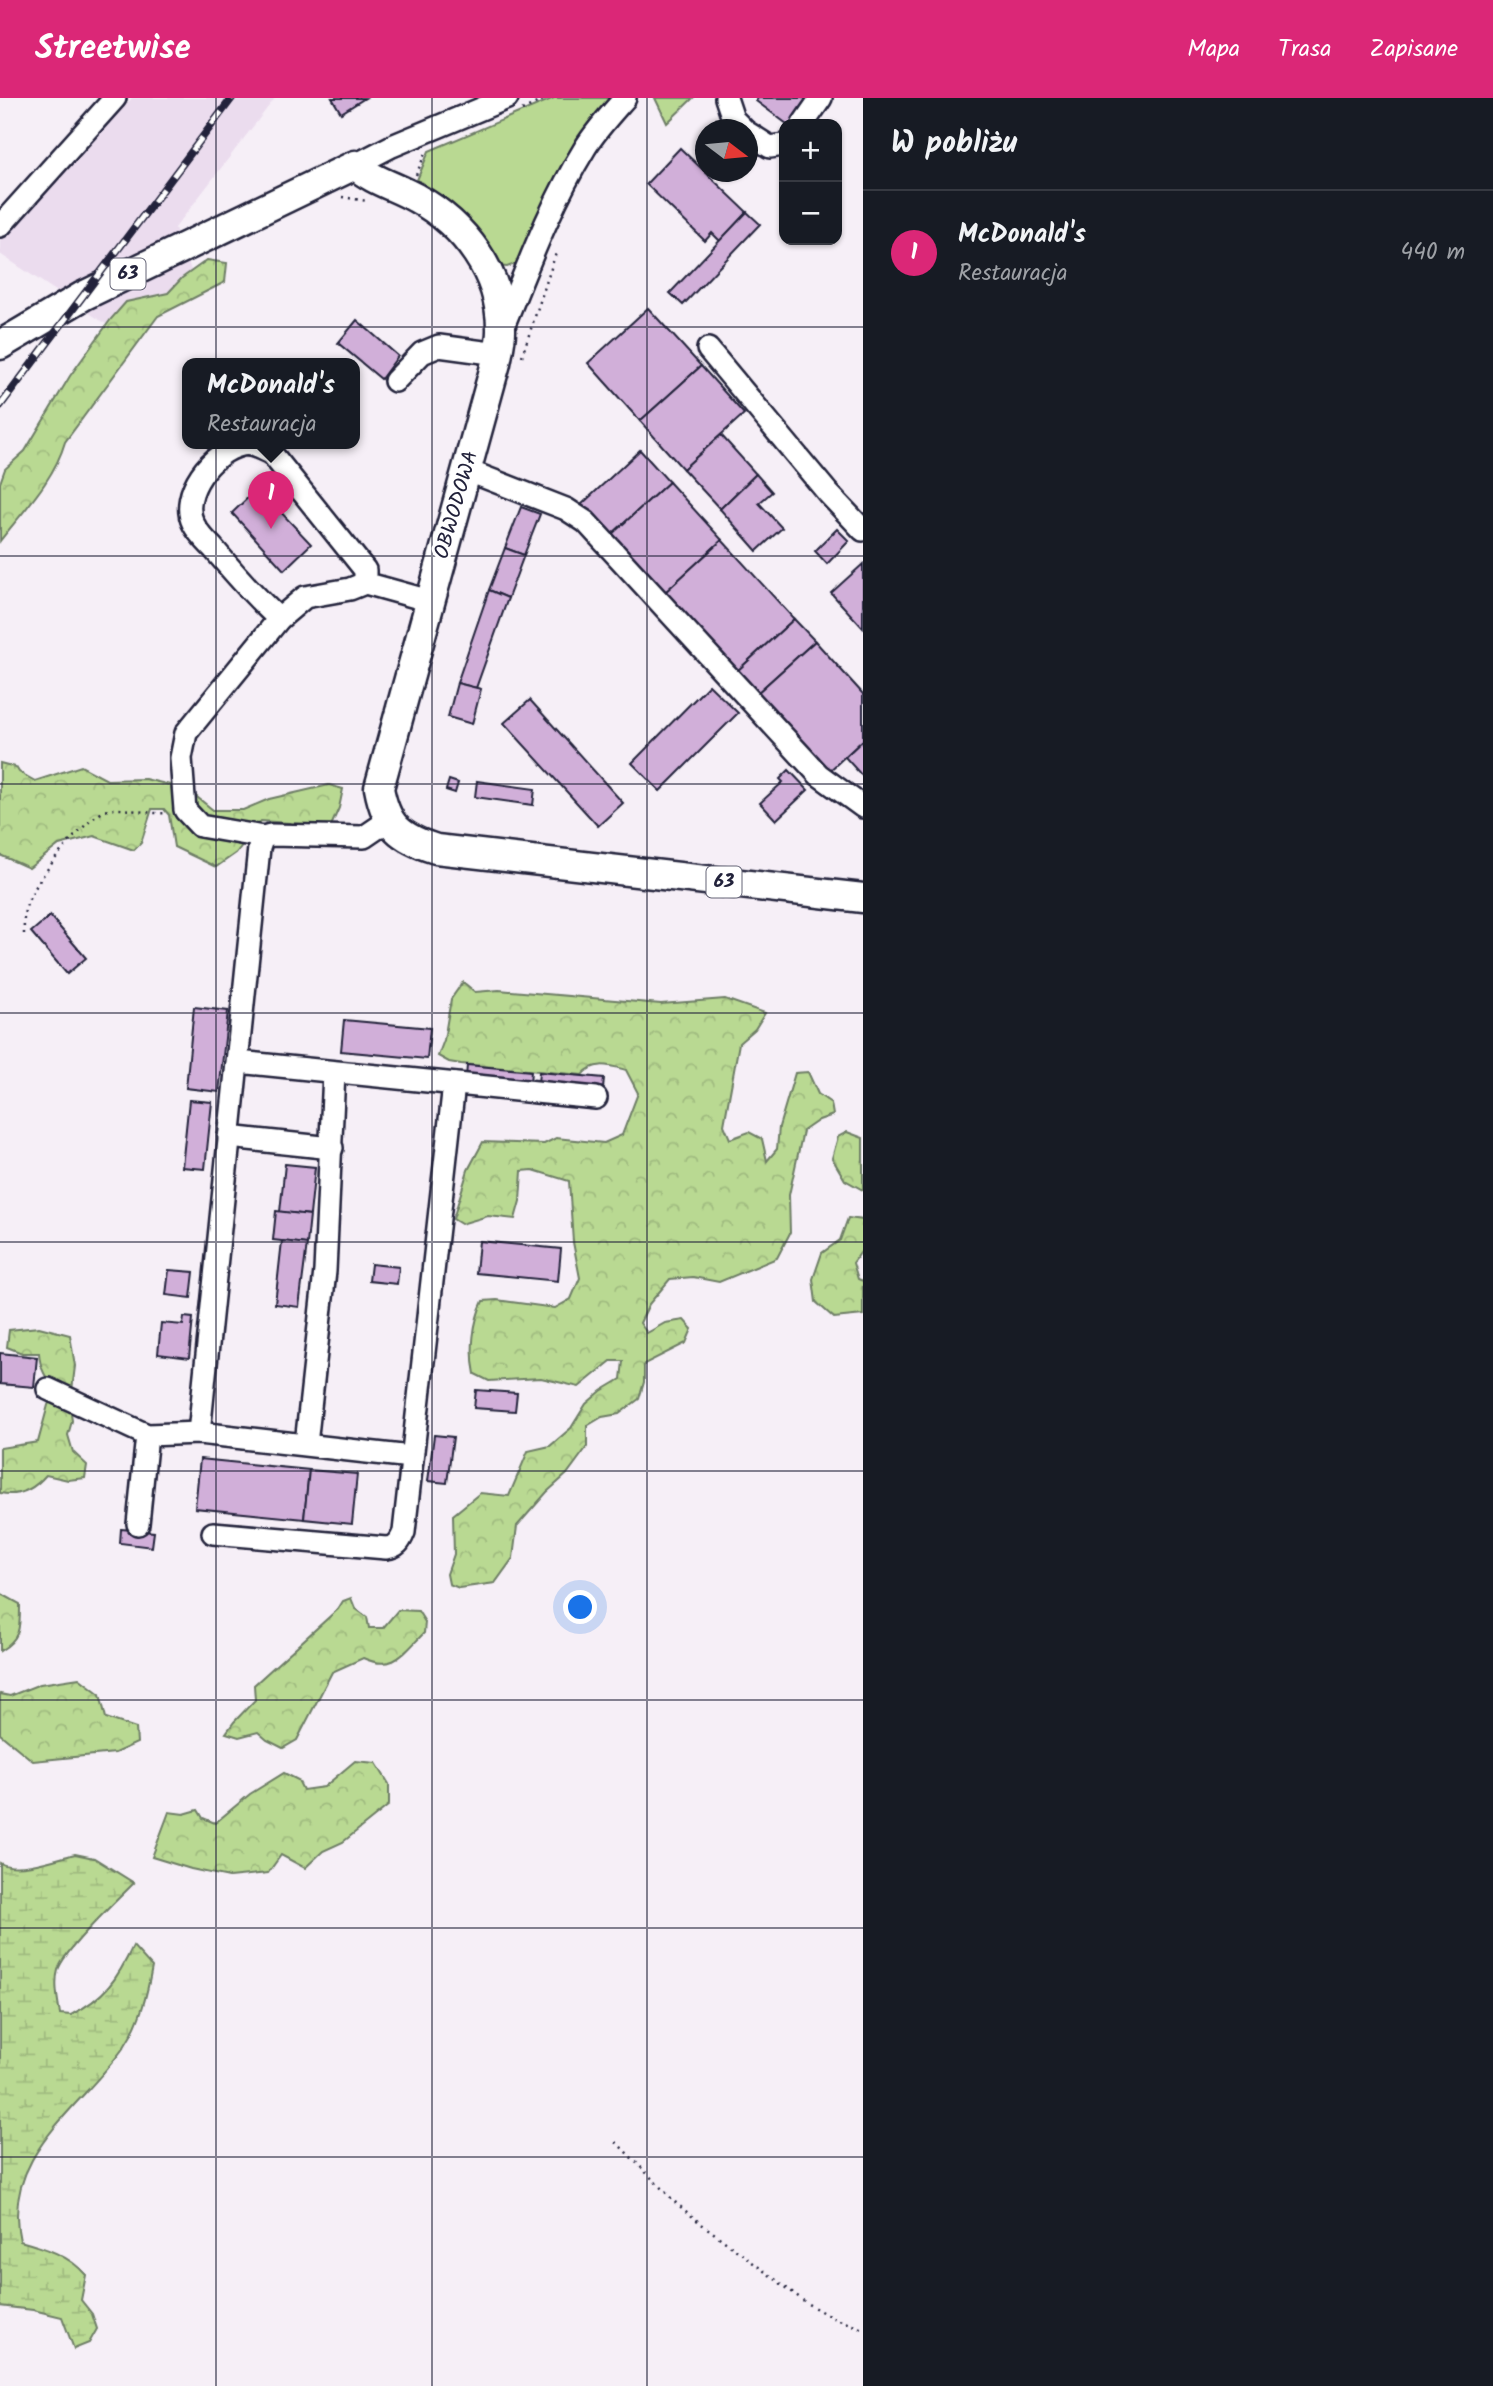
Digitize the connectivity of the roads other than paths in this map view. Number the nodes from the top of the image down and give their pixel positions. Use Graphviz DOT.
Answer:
graph roads {
  1 [pos="115,98"];
  2 [pos="507,98"];
  3 [pos="625,98"];
  4 [pos="726,98"];
  5 [pos="821,98"];
  6 [pos="734,119"];
  7 [pos="806,119"];
  8 [pos="758,140"];
  9 [pos="779,146"];
  10 [pos="355,165"];
  11 [pos="0,226"];
  12 [pos="0,345"];
  13 [pos="708,349"];
  14 [pos="506,351"];
  15 [pos="395,381"];
  16 [pos="232,449"];
  17 [pos="263,449"];
  18 [pos="466,470"];
  19 [pos="863,530"];
  20 [pos="365,583"];
  21 [pos="430,601"];
  22 [pos="279,619"];
  23 [pos="863,807"];
  24 [pos="389,820"];
  25 [pos="263,837"];
  26 [pos="863,898"];
  27 [pos="238,1062"];
  28 [pos="334,1072"];
  29 [pos="454,1083"];
  30 [pos="596,1098"];
  31 [pos="229,1137"];
  32 [pos="332,1148"];
  33 [pos="48,1390"];
  34 [pos="199,1433"];
  35 [pos="147,1435"];
  36 [pos="306,1444"];
  37 [pos="411,1457"];
  38 [pos="138,1524"];
  39 [pos="213,1533"];
  1 -- 11 [label="street"];
  2 -- 10 [label="street"];
  3 -- 14 [label="street"];
  4 -- 6 [label="street"];
  5 -- 7 [label="street"];
  8 -- 9 [label="street"];
  10 -- 12 [label="main road, 63"];
  10 -- 14 [label="main road, OBWODOWA"];
  13 -- 19 [label="street"];
  14 -- 15 [label="street"];
  14 -- 18 [label="main road, OBWODOWA"];
  16 -- 22 [label="street"];
  17 -- 20 [label="street"];
  18 -- 21 [label="main road, OBWODOWA"];
  18 -- 23 [label="street"];
  20 -- 21 [label="street"];
  20 -- 22 [label="street"];
  21 -- 24 [label="main road, OBWODOWA"];
  22 -- 25 [label="street"];
  24 -- 25 [label="street"];
  24 -- 26 [label="main road, 63"];
  25 -- 27 [label="street"];
  27 -- 28 [label="street"];
  27 -- 31 [label="street"];
  28 -- 29 [label="street"];
  28 -- 32 [label="street"];
  29 -- 30 [label="street"];
  29 -- 37 [label="street"];
  31 -- 32 [label="street"];
  31 -- 34 [label="street"];
  32 -- 36 [label="street"];
  33 -- 35 [label="street"];
  34 -- 35 [label="street"];
  34 -- 36 [label="street"];
  35 -- 38 [label="street"];
  36 -- 37 [label="street"];
  37 -- 39 [label="street"];
}
